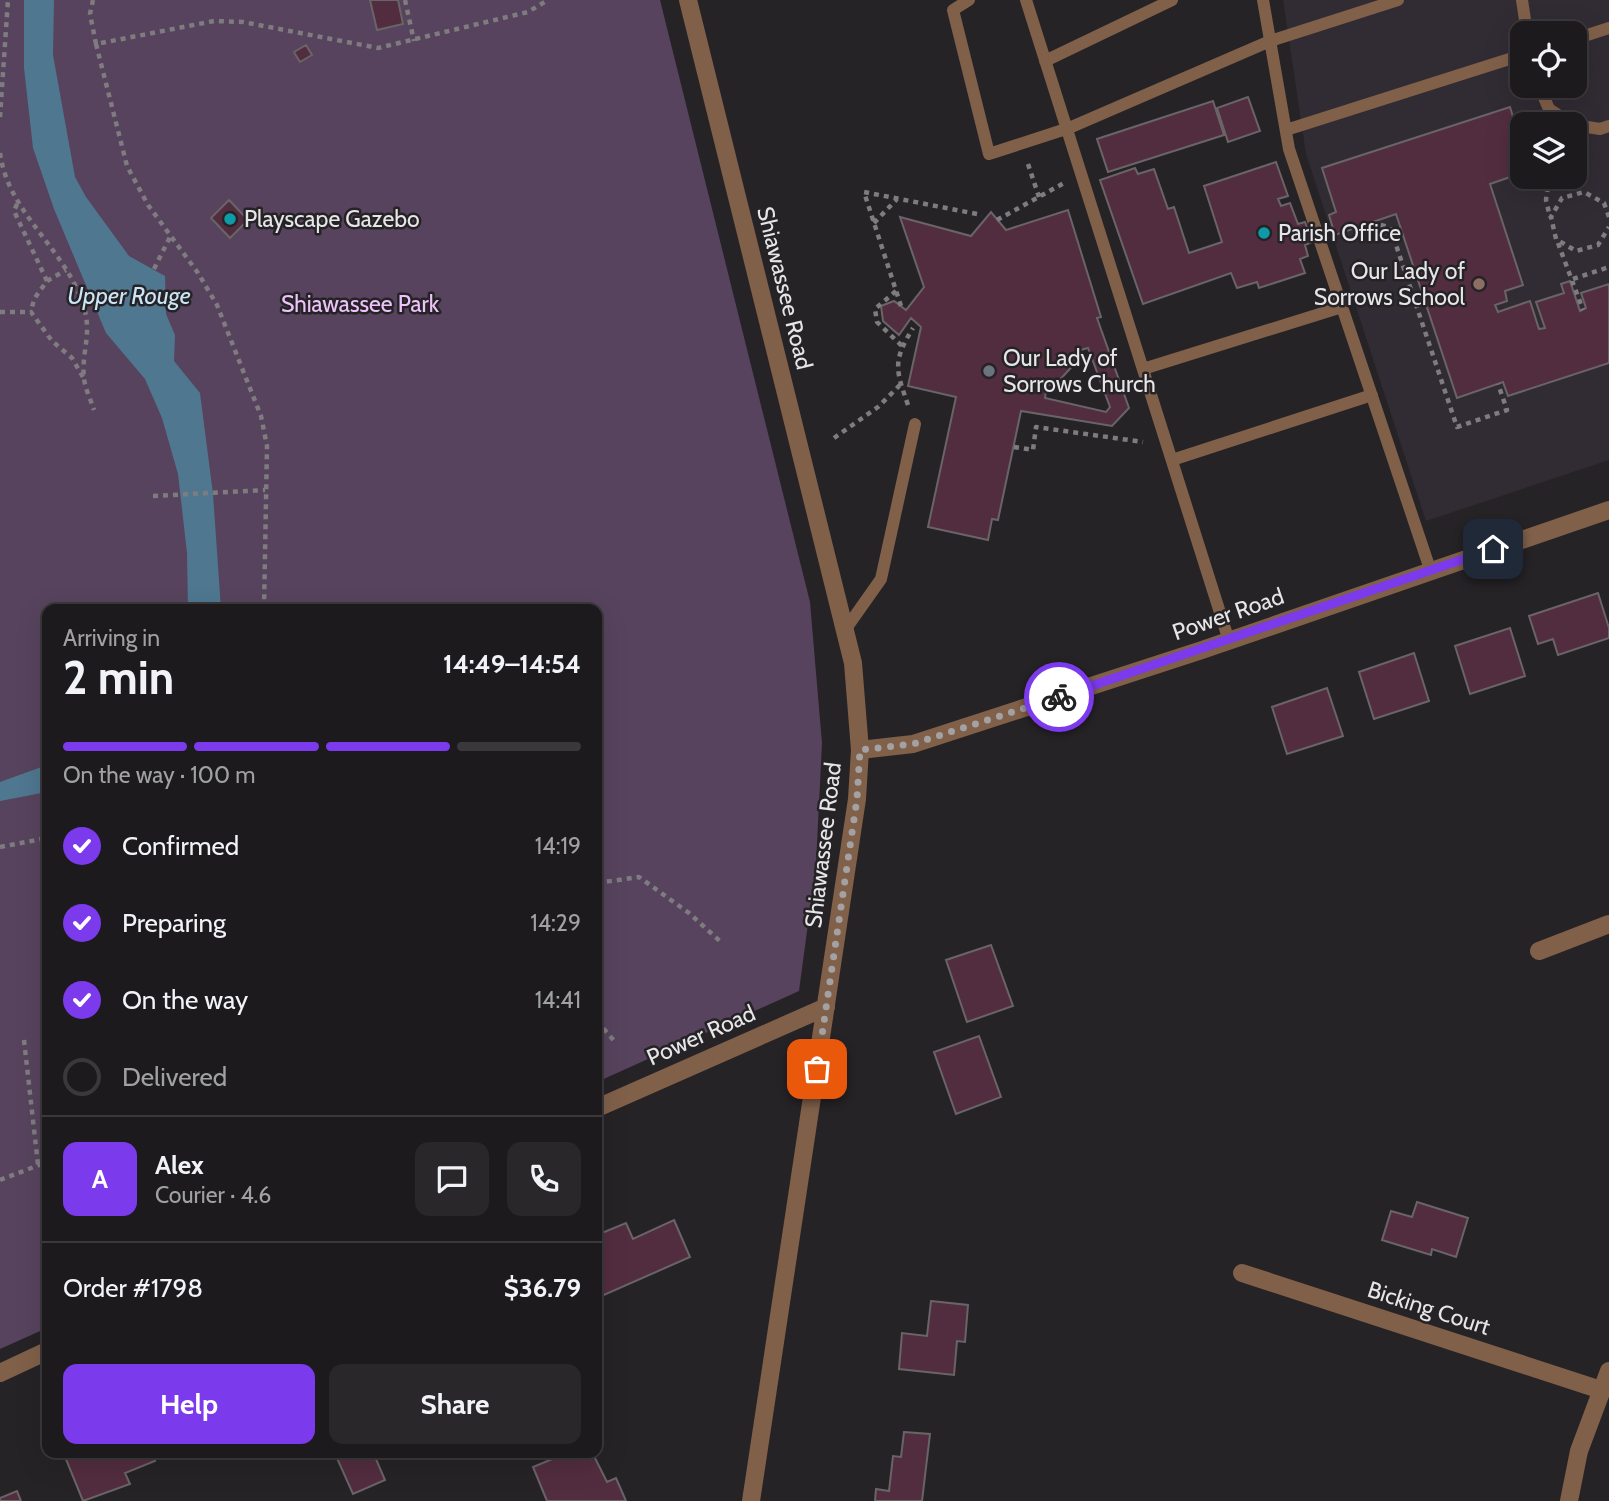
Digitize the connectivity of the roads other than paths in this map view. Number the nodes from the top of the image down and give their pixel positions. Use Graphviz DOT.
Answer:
graph roads {
  1 [pos="688,0"];
  2 [pos="970,0"];
  3 [pos="1026,0"];
  4 [pos="1172,0"];
  5 [pos="1263,0"];
  6 [pos="1398,0"];
  7 [pos="1522,0"];
  8 [pos="1525,21"];
  9 [pos="1609,28"];
  10 [pos="1587,35"];
  11 [pos="1270,41"];
  12 [pos="1510,59"];
  13 [pos="1045,61"];
  14 [pos="1544,98"];
  15 [pos="1554,112"];
  16 [pos="1609,126"];
  17 [pos="1587,127"];
  18 [pos="1069,128"];
  19 [pos="1286,130"];
  20 [pos="1342,307"];
  21 [pos="1143,369"];
  22 [pos="1371,395"];
  23 [pos="915,424"];
  24 [pos="1172,460"];
  25 [pos="1609,510"];
  26 [pos="1430,569"];
  27 [pos="845,630"];
  28 [pos="1229,640"];
  29 [pos="860,750"];
  30 [pos="1609,924"];
  31 [pos="1539,951"];
  32 [pos="826,1007"];
  33 [pos="602,1106"];
  34 [pos="1242,1273"];
  35 [pos="42,1353"];
  36 [pos="1609,1371"];
  37 [pos="0,1373"];
  38 [pos="1601,1390"];
  39 [pos="751,1501"];
  40 [pos="1569,1501"];
  1 -- 27 [label="street, Shiawassee Road"];
  2 -- 18 [label="lane"];
  3 -- 13 [label="lane"];
  4 -- 13 [label="lane"];
  5 -- 11 [label="lane"];
  6 -- 11 [label="lane"];
  7 -- 8 [label="lane"];
  9 -- 10 [label="lane"];
  11 -- 18 [label="lane"];
  11 -- 19 [label="lane"];
  12 -- 19 [label="lane"];
  13 -- 18 [label="lane"];
  14 -- 15 [label="lane"];
  16 -- 17 [label="lane"];
  18 -- 21 [label="lane"];
  19 -- 20 [label="lane"];
  20 -- 21 [label="lane"];
  20 -- 22 [label="lane"];
  21 -- 24 [label="lane"];
  22 -- 24 [label="lane"];
  22 -- 26 [label="lane"];
  23 -- 27 [label="lane"];
  24 -- 28 [label="lane"];
  25 -- 26 [label="street, Power Road"];
  26 -- 28 [label="street, Power Road"];
  27 -- 29 [label="street, Shiawassee Road"];
  28 -- 29 [label="street, Power Road"];
  29 -- 32 [label="street, Shiawassee Road"];
  30 -- 31 [label="street"];
  32 -- 33 [label="street, Power Road"];
  32 -- 39 [label="street, Shiawassee Road"];
  34 -- 38 [label="street, Bicking Court"];
  35 -- 37 [label="street"];
  36 -- 38 [label="street"];
  38 -- 40 [label="street"];
}
